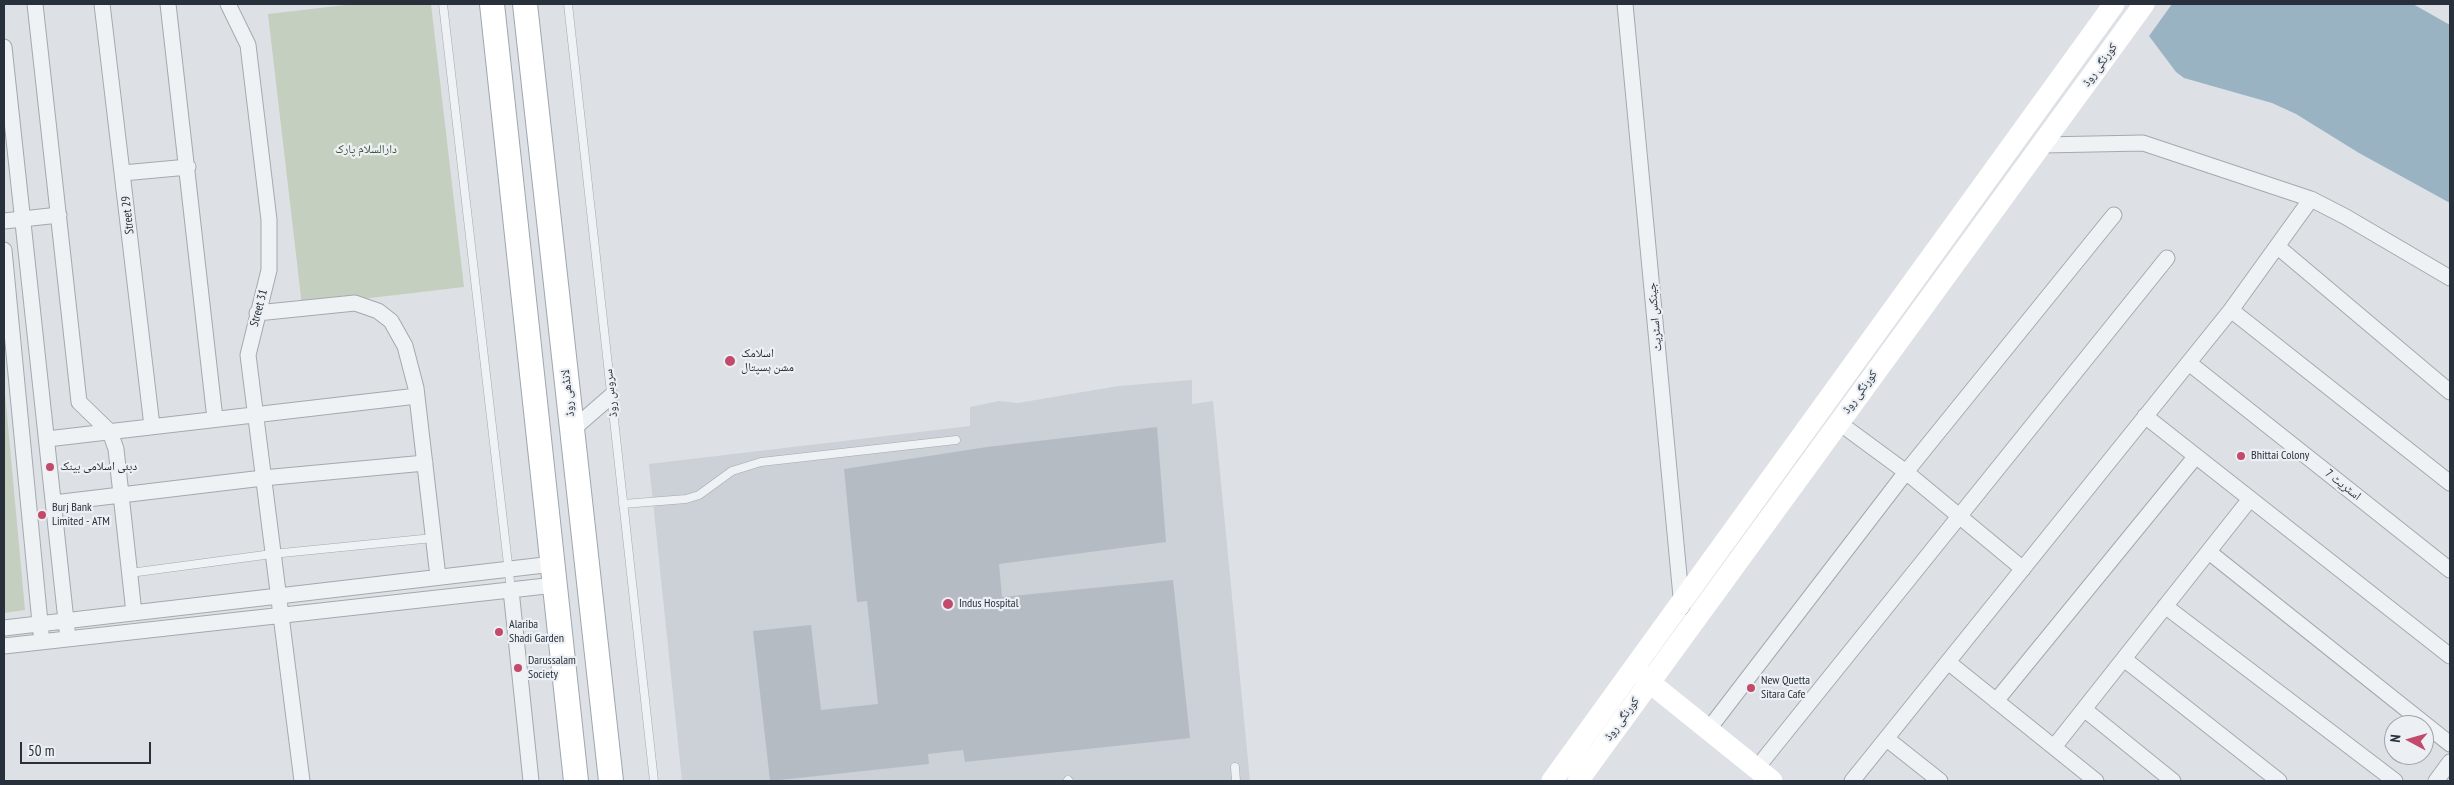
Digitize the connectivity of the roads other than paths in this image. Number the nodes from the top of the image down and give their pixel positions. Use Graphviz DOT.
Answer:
graph roads {
  1 [pos="35,4"];
  2 [pos="102,4"];
  3 [pos="168,4"];
  4 [pos="228,4"];
  5 [pos="443,4"];
  6 [pos="492,4"];
  7 [pos="525,4"];
  8 [pos="568,4"];
  9 [pos="1625,4"];
  10 [pos="2144,4"];
  11 [pos="2109,11"];
  12 [pos="4,48"];
  13 [pos="2043,145"];
  14 [pos="2001,159"];
  15 [pos="188,167"];
  16 [pos="123,173"];
  17 [pos="2020,176"];
  18 [pos="2311,199"];
  19 [pos="59,215"];
  20 [pos="2114,216"];
  21 [pos="22,218"];
  22 [pos="4,222"];
  23 [pos="2278,247"];
  24 [pos="4,250"];
  25 [pos="2168,258"];
  26 [pos="2450,278"];
  27 [pos="2231,310"];
  28 [pos="257,313"];
  29 [pos="2189,363"];
  30 [pos="2450,392"];
  31 [pos="417,396"];
  32 [pos="611,396"];
  33 [pos="256,414"];
  34 [pos="2146,416"];
  35 [pos="216,419"];
  36 [pos="1838,422"];
  37 [pos="152,426"];
  38 [pos="572,430"];
  39 [pos="110,432"];
  40 [pos="47,439"];
  41 [pos="956,440"];
  42 [pos="2196,456"];
  43 [pos="425,463"];
  44 [pos="1906,472"];
  45 [pos="263,478"];
  46 [pos="2450,483"];
  47 [pos="121,495"];
  48 [pos="2250,499"];
  49 [pos="54,503"];
  50 [pos="623,504"];
  51 [pos="1958,515"];
  52 [pos="433,538"];
  53 [pos="2209,552"];
  54 [pos="272,554"];
  55 [pos="508,568"];
  56 [pos="2023,569"];
  57 [pos="2450,570"];
  58 [pos="130,573"];
  59 [pos="554,574"];
  60 [pos="438,577"];
  61 [pos="510,590"];
  62 [pos="277,596"];
  63 [pos="1681,605"];
  64 [pos="2165,606"];
  65 [pos="134,613"];
  66 [pos="280,615"];
  67 [pos="67,620"];
  68 [pos="40,624"];
  69 [pos="4,628"];
  70 [pos="1686,630"];
  71 [pos="68,639"];
  72 [pos="42,642"];
  73 [pos="4,646"];
  74 [pos="2450,656"];
  75 [pos="2124,659"];
  76 [pos="1948,662"];
  77 [pos="1641,675"];
  78 [pos="1996,701"];
  79 [pos="2084,709"];
  80 [pos="1708,730"];
  81 [pos="1887,739"];
  82 [pos="2450,744"];
  83 [pos="2054,747"];
  84 [pos="2450,762"];
  85 [pos="1235,767"];
  86 [pos="1764,775"];
  87 [pos="302,781"];
  88 [pos="531,781"];
  89 [pos="576,781"];
  90 [pos="611,781"];
  91 [pos="654,781"];
  92 [pos="1236,781"];
  93 [pos="1552,781"];
  94 [pos="1578,781"];
  95 [pos="1852,781"];
  96 [pos="1940,781"];
  97 [pos="2096,781"];
  98 [pos="2174,781"];
  99 [pos="2279,781"];
  100 [pos="2395,781"];
  101 [pos="2436,781"];
  1 -- 19 [label="street"];
  2 -- 16 [label="street, Street 29"];
  3 -- 15 [label="street"];
  4 -- 28 [label="street, Street 31"];
  5 -- 55 [label="lane"];
  6 -- 59 [label="main road"];
  7 -- 38 [label="main road, لانڈھی روڈ"];
  8 -- 32 [label="lane, سروس روڈ"];
  9 -- 63 [label="street, جینکس اسٹریٹ"];
  10 -- 13 [label="main road, کورنگی روڈ"];
  11 -- 14 [label="main road, کورنگی روڈ"];
  12 -- 21 [label="street"];
  13 -- 17 [label="main road, کورنگی روڈ"];
  13 -- 18 [label="street"];
  14 -- 17 [label="main road"];
  14 -- 63 [label="main road, کورنگی روڈ"];
  15 -- 16 [label="street"];
  15 -- 35 [label="street"];
  16 -- 37 [label="street, Street 29"];
  17 -- 36 [label="main road, کورنگی روڈ"];
  18 -- 23 [label="street"];
  18 -- 26 [label="street"];
  19 -- 21 [label="street"];
  19 -- 39 [label="street"];
  20 -- 44 [label="street"];
  21 -- 22 [label="street"];
  21 -- 40 [label="street"];
  23 -- 27 [label="street"];
  23 -- 30 [label="street"];
  24 -- 68 [label="street"];
  25 -- 51 [label="street"];
  27 -- 29 [label="street"];
  27 -- 46 [label="street"];
  28 -- 31 [label="street"];
  28 -- 33 [label="street, Street 31"];
  29 -- 34 [label="street"];
  29 -- 57 [label="street, اسٹریٹ 7"];
  31 -- 33 [label="street"];
  31 -- 43 [label="street"];
  32 -- 38 [label="street"];
  32 -- 50 [label="lane, سروس روڈ"];
  33 -- 35 [label="street"];
  33 -- 45 [label="street, Street 31"];
  34 -- 42 [label="street"];
  34 -- 56 [label="street"];
  35 -- 37 [label="street"];
  36 -- 44 [label="street"];
  36 -- 70 [label="main road, کورنگی روڈ"];
  37 -- 39 [label="street"];
  38 -- 90 [label="main road, لانڈھی روڈ"];
  39 -- 40 [label="street"];
  39 -- 47 [label="street"];
  40 -- 49 [label="street"];
  41 -- 50 [label="lane"];
  42 -- 48 [label="street"];
  42 -- 78 [label="street"];
  43 -- 45 [label="street"];
  43 -- 52 [label="street"];
  44 -- 51 [label="street"];
  44 -- 80 [label="street"];
  45 -- 47 [label="street"];
  45 -- 54 [label="street, Street 31"];
  47 -- 49 [label="street"];
  47 -- 58 [label="street"];
  48 -- 53 [label="street"];
  48 -- 74 [label="street"];
  49 -- 67 [label="street"];
  50 -- 91 [label="lane, سروس روڈ"];
  51 -- 56 [label="street"];
  51 -- 86 [label="street"];
  52 -- 54 [label="lane"];
  52 -- 60 [label="street"];
  53 -- 64 [label="street"];
  53 -- 82 [label="street"];
  54 -- 58 [label="lane"];
  54 -- 62 [label="street, Street 31"];
  55 -- 59 [label="street"];
  55 -- 60 [label="street"];
  55 -- 61 [label="lane"];
  56 -- 76 [label="street"];
  58 -- 65 [label="street"];
  59 -- 61 [label="street"];
  59 -- 89 [label="main road"];
  60 -- 62 [label="street"];
  61 -- 66 [label="street"];
  61 -- 88 [label="street"];
  62 -- 65 [label="street"];
  62 -- 66 [label="street, Street 31"];
  63 -- 70 [label="street, جینکس اسٹریٹ"];
  63 -- 77 [label="main road, کورنگی روڈ"];
  64 -- 75 [label="street"];
  64 -- 100 [label="street"];
  65 -- 67 [label="street"];
  66 -- 71 [label="street"];
  66 -- 87 [label="street, Street 31"];
  67 -- 68 [label="street"];
  67 -- 71 [label="street"];
  68 -- 69 [label="street"];
  68 -- 72 [label="street"];
  70 -- 77 [label="main road, کورنگی روڈ"];
  71 -- 72 [label="street"];
  72 -- 73 [label="street"];
  75 -- 79 [label="street"];
  75 -- 99 [label="street"];
  76 -- 78 [label="street"];
  76 -- 81 [label="street"];
  77 -- 80 [label="main road"];
  77 -- 93 [label="main road, کورنگی روڈ"];
  77 -- 94 [label="main road, کورنگی روڈ"];
  78 -- 83 [label="street"];
  79 -- 83 [label="street"];
  79 -- 98 [label="street"];
  80 -- 86 [label="main road"];
  81 -- 95 [label="street"];
  81 -- 96 [label="street"];
  83 -- 97 [label="street"];
  84 -- 101 [label="street"];
  85 -- 92 [label="lane"];
}
